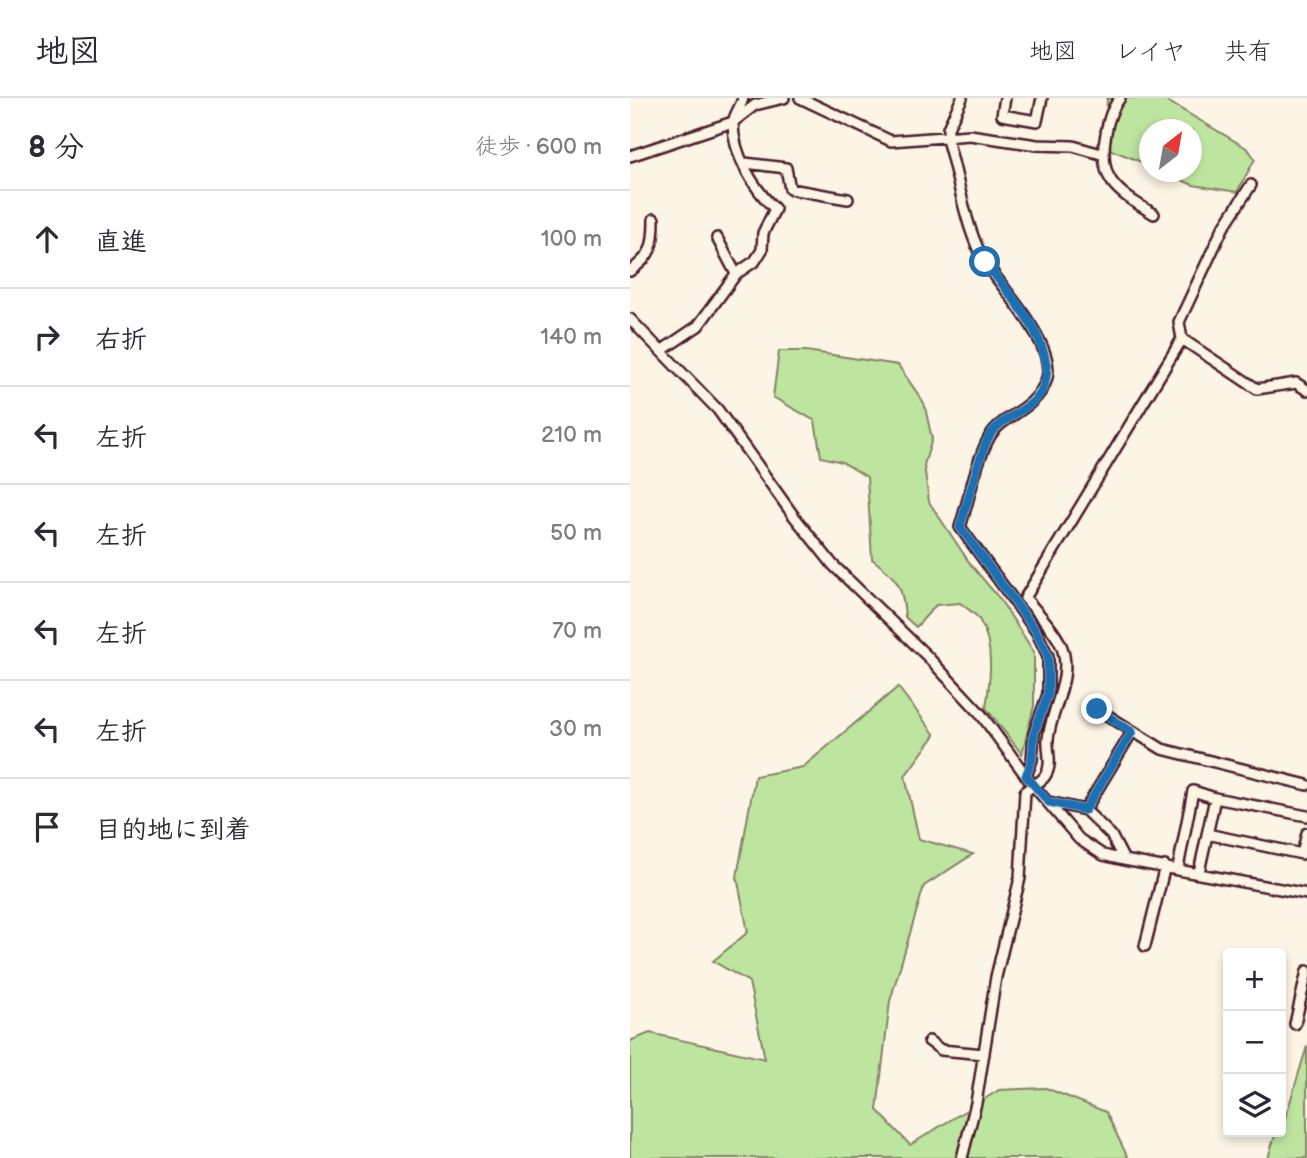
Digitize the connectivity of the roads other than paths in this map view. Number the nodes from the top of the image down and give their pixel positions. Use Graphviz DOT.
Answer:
graph roads {
  1 [pos="743,98"];
  2 [pos="784,98"];
  3 [pos="800,98"];
  4 [pos="962,98"];
  5 [pos="1005,98"];
  6 [pos="1042,98"];
  7 [pos="1120,98"];
  8 [pos="733,122"];
  9 [pos="948,137"];
  10 [pos="1101,154"];
  11 [pos="630,156"];
  12 [pos="744,163"];
  13 [pos="1251,185"];
  14 [pos="848,199"];
  15 [pos="1154,214"];
  16 [pos="654,219"];
  17 [pos="717,238"];
  18 [pos="630,271"];
  19 [pos="736,274"];
  20 [pos="630,318"];
  21 [pos="1182,339"];
  22 [pos="661,351"];
  23 [pos="1307,390"];
  24 [pos="1097,709"];
  25 [pos="1132,732"];
  26 [pos="1029,780"];
  27 [pos="1307,785"];
  28 [pos="1215,798"];
  29 [pos="1049,802"];
  30 [pos="1085,810"];
  31 [pos="1307,816"];
  32 [pos="1307,833"];
  33 [pos="1207,834"];
  34 [pos="1124,860"];
  35 [pos="1165,866"];
  36 [pos="1178,868"];
  37 [pos="1199,873"];
  38 [pos="1307,894"];
  39 [pos="1145,946"];
  40 [pos="1307,971"];
  41 [pos="1295,1024"];
  42 [pos="929,1041"];
  43 [pos="984,1054"];
  44 [pos="962,1158"];
  1 -- 8 [label="street"];
  2 -- 8 [label="street"];
  3 -- 9 [label="street"];
  4 -- 9 [label="street"];
  5 -- 6 [label="street"];
  7 -- 10 [label="street"];
  8 -- 11 [label="street"];
  8 -- 12 [label="street"];
  9 -- 10 [label="street"];
  9 -- 26 [label="street"];
  10 -- 15 [label="street"];
  12 -- 14 [label="street"];
  12 -- 19 [label="street"];
  13 -- 21 [label="street"];
  16 -- 18 [label="street"];
  17 -- 19 [label="street"];
  19 -- 22 [label="street"];
  20 -- 22 [label="street"];
  21 -- 23 [label="street"];
  21 -- 26 [label="street"];
  22 -- 26 [label="street"];
  24 -- 25 [label="street"];
  25 -- 27 [label="street"];
  25 -- 30 [label="street"];
  26 -- 29 [label="street"];
  26 -- 43 [label="street"];
  28 -- 31 [label="street"];
  28 -- 33 [label="street"];
  28 -- 36 [label="street"];
  29 -- 30 [label="street"];
  29 -- 34 [label="street"];
  30 -- 34 [label="street"];
  32 -- 33 [label="street"];
  33 -- 37 [label="street"];
  34 -- 35 [label="street"];
  35 -- 36 [label="street"];
  35 -- 39 [label="street"];
  36 -- 37 [label="street"];
  37 -- 38 [label="street"];
  40 -- 41 [label="street"];
  42 -- 43 [label="street"];
  43 -- 44 [label="street"];
}
